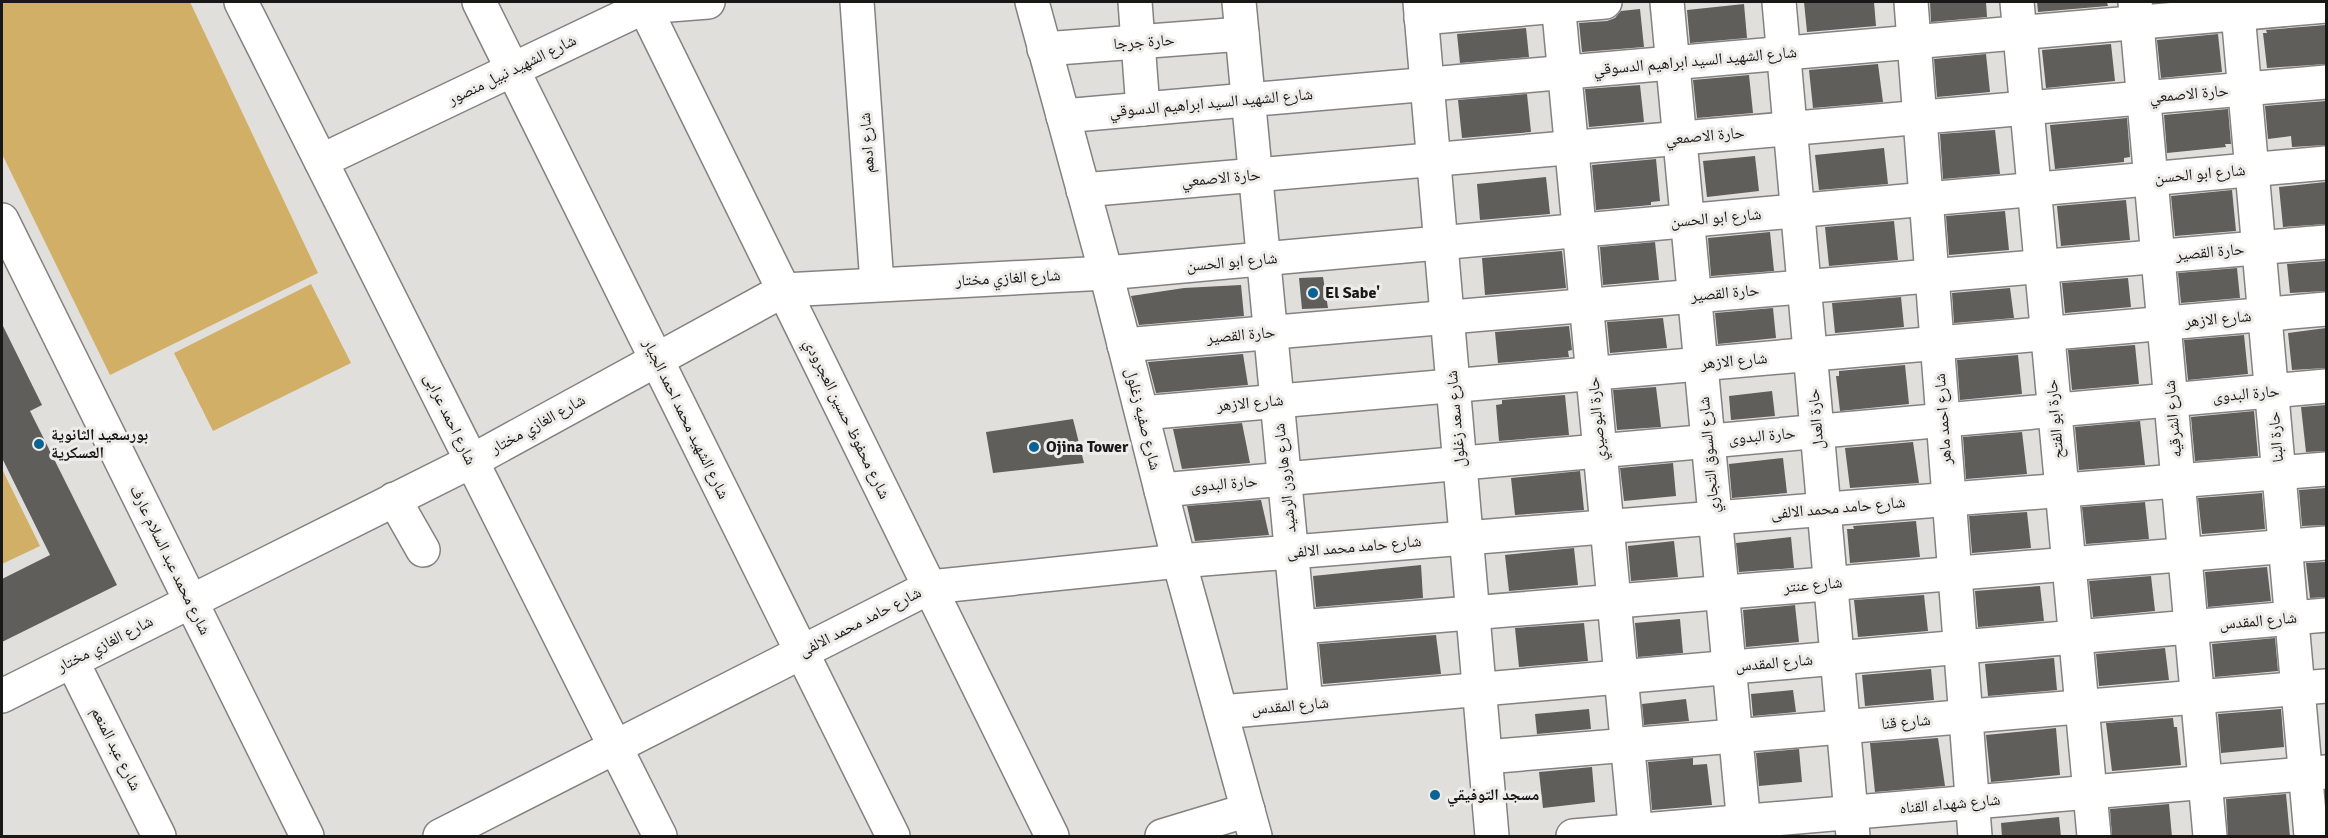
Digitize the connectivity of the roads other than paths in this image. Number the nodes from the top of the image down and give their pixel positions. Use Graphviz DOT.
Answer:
graph roads {
  1 [pos="241,2"];
  2 [pos="479,2"];
  3 [pos="708,2"];
  4 [pos="857,2"];
  5 [pos="1032,2"];
  6 [pos="1135,2"];
  7 [pos="1239,2"];
  8 [pos="1605,2"];
  9 [pos="1667,2"];
  10 [pos="1779,2"];
  11 [pos="1911,2"];
  12 [pos="643,4"];
  13 [pos="1558,4"];
  14 [pos="2326,6"];
  15 [pos="2238,8"];
  16 [pos="1421,10"];
  17 [pos="2136,12"];
  18 [pos="2018,17"];
  19 [pos="1242,34"];
  20 [pos="1138,42"];
  21 [pos="1914,42"];
  22 [pos="1044,49"];
  23 [pos="1783,54"];
  24 [pos="1673,63"];
  25 [pos="514,68"];
  26 [pos="1565,73"];
  27 [pos="2326,82"];
  28 [pos="1427,84"];
  29 [pos="2245,89"];
  30 [pos="2144,98"];
  31 [pos="1249,100"];
  32 [pos="2026,108"];
  33 [pos="1143,109"];
  34 [pos="1063,116"];
  35 [pos="1920,117"];
  36 [pos="1790,128"];
  37 [pos="1680,138"];
  38 [pos="1572,147"];
  39 [pos="1434,159"];
  40 [pos="321,161"];
  41 [pos="2326,163"];
  42 [pos="2252,170"];
  43 [pos="1256,174"];
  44 [pos="2151,179"];
  45 [pos="1083,189"];
  46 [pos="2034,189"];
  47 [pos="1926,199"];
  48 [pos="1797,211"];
  49 [pos="2,220"];
  50 [pos="1688,221"];
  51 [pos="1579,231"];
  52 [pos="2326,242"];
  53 [pos="1441,243"];
  54 [pos="2259,248"];
  55 [pos="2158,257"];
  56 [pos="1264,259"];
  57 [pos="2041,267"];
  58 [pos="1106,273"];
  59 [pos="1932,276"];
  60 [pos="876,284"];
  61 [pos="1804,287"];
  62 [pos="784,290"];
  63 [pos="1695,296"];
  64 [pos="1586,305"];
  65 [pos="2326,309"];
  66 [pos="2265,315"];
  67 [pos="1447,317"];
  68 [pos="2164,323"];
  69 [pos="1271,332"];
  70 [pos="2048,333"];
  71 [pos="1937,343"];
  72 [pos="1124,345"];
  73 [pos="1810,354"];
  74 [pos="657,359"];
  75 [pos="1701,364"];
  76 [pos="1593,374"];
  77 [pos="1453,386"];
  78 [pos="2326,386"];
  79 [pos="2272,391"];
  80 [pos="2171,400"];
  81 [pos="1277,401"];
  82 [pos="2055,410"];
  83 [pos="1142,413"];
  84 [pos="1943,420"];
  85 [pos="1817,432"];
  86 [pos="1708,441"];
  87 [pos="1600,451"];
  88 [pos="470,462"];
  89 [pos="1460,463"];
  90 [pos="2326,469"];
  91 [pos="2279,472"];
  92 [pos="1285,479"];
  93 [pos="2178,481"];
  94 [pos="1161,490"];
  95 [pos="2062,490"];
  96 [pos="394,499"];
  97 [pos="1949,499"];
  98 [pos="1824,509"];
  99 [pos="1715,518"];
  100 [pos="1607,527"];
  101 [pos="1466,538"];
  102 [pos="2326,543"];
  103 [pos="2286,546"];
  104 [pos="423,550"];
  105 [pos="1292,552"];
  106 [pos="2185,554"];
  107 [pos="1179,561"];
  108 [pos="2069,564"];
  109 [pos="1955,573"];
  110 [pos="1831,584"];
  111 [pos="930,587"];
  112 [pos="1722,592"];
  113 [pos="190,601"];
  114 [pos="1614,601"];
  115 [pos="1473,613"];
  116 [pos="2326,615"];
  117 [pos="2292,618"];
  118 [pos="1299,627"];
  119 [pos="2192,627"];
  120 [pos="2076,637"];
  121 [pos="1960,647"];
  122 [pos="801,653"];
  123 [pos="1837,658"];
  124 [pos="72,661"];
  125 [pos="1729,667"];
  126 [pos="1621,677"];
  127 [pos="2312,687"];
  128 [pos="1479,689"];
  129 [pos="2,696"];
  130 [pos="2198,697"];
  131 [pos="1306,704"];
  132 [pos="2082,707"];
  133 [pos="1221,712"];
  134 [pos="1966,717"];
  135 [pos="1843,727"];
  136 [pos="1736,736"];
  137 [pos="1628,745"];
  138 [pos="615,747"];
  139 [pos="1486,757"];
  140 [pos="2316,773"];
  141 [pos="2205,783"];
  142 [pos="2090,793"];
  143 [pos="1972,802"];
  144 [pos="1251,824"];
  145 [pos="1852,825"];
  146 [pos="482,827"];
  147 [pos="1744,829"];
  148 [pos="1206,830"];
  149 [pos="1636,834"];
  150 [pos="159,837"];
  151 [pos="307,837"];
  152 [pos="440,837"];
  153 [pos="660,837"];
  154 [pos="893,837"];
  155 [pos="1052,837"];
  156 [pos="1162,837"];
  157 [pos="1492,837"];
  158 [pos="1572,837"];
  159 [pos="1975,837"];
  160 [pos="2094,837"];
  161 [pos="2210,837"];
  162 [pos="2312,837"];
  1 -- 40 [label="street, شارع احمد عرابى"];
  2 -- 25 [label="street, شارع الشهيد محمد احمد الجيار"];
  3 -- 12 [label="street, شارع الشهيد نبيل منصور"];
  4 -- 60 [label="street, شارع ادهم"];
  5 -- 22 [label="street, شارع صفيه زغلول"];
  6 -- 20 [label="street"];
  7 -- 19 [label="street, شارع هارون الرشيد"];
  8 -- 13 [label="street"];
  9 -- 24 [label="street, شارع السوق التجاري"];
  10 -- 23 [label="street, حارة العدل"];
  11 -- 21 [label="street, شارع احمد ماهر"];
  12 -- 25 [label="street, شارع الشهيد نبيل منصور"];
  12 -- 62 [label="street, شارع محفوظ حسين العجرودي"];
  13 -- 16 [label="street"];
  13 -- 26 [label="street, حارة البوصيري"];
  14 -- 15 [label="street, شارع الشهيد السيد ابراهيم الدسوقي"];
  15 -- 17 [label="street, شارع الشهيد السيد ابراهيم الدسوقي"];
  15 -- 29 [label="street, حارة البنا"];
  16 -- 28 [label="street, شارع سعد زغلول"];
  17 -- 18 [label="street, شارع الشهيد السيد ابراهيم الدسوقي"];
  17 -- 30 [label="street, شارع الشرقيه"];
  18 -- 21 [label="street, شارع الشهيد السيد ابراهيم الدسوقي"];
  18 -- 32 [label="street, حارة ابو الفتح"];
  19 -- 20 [label="street, حارة جرجا"];
  19 -- 31 [label="street, شارع هارون الرشيد"];
  20 -- 22 [label="street, حارة جرجا"];
  20 -- 33 [label="street"];
  21 -- 23 [label="street, شارع الشهيد السيد ابراهيم الدسوقي"];
  21 -- 35 [label="street, شارع احمد ماهر"];
  22 -- 34 [label="street, شارع صفيه زغلول"];
  23 -- 24 [label="street, شارع الشهيد السيد ابراهيم الدسوقي"];
  23 -- 36 [label="street, حارة العدل"];
  24 -- 26 [label="street, شارع الشهيد السيد ابراهيم الدسوقي"];
  24 -- 37 [label="street, شارع السوق التجاري"];
  25 -- 40 [label="street, شارع الشهيد نبيل منصور"];
  25 -- 74 [label="street, شارع الشهيد محمد احمد الجيار"];
  26 -- 28 [label="street, شارع الشهيد السيد ابراهيم الدسوقي"];
  26 -- 38 [label="street, حارة البوصيري"];
  27 -- 29 [label="street, حارة الاصمعي"];
  28 -- 31 [label="street, شارع الشهيد السيد ابراهيم الدسوقي"];
  28 -- 39 [label="street, شارع سعد زغلول"];
  29 -- 30 [label="street, حارة الاصمعي"];
  29 -- 42 [label="street, حارة البنا"];
  30 -- 32 [label="street, حارة الاصمعي"];
  30 -- 44 [label="street, شارع الشرقيه"];
  31 -- 33 [label="street, شارع الشهيد السيد ابراهيم الدسوقي"];
  31 -- 43 [label="street, شارع هارون الرشيد"];
  32 -- 35 [label="street, حارة الاصمعي"];
  32 -- 46 [label="street, حارة ابو الفتح"];
  33 -- 34 [label="street, شارع الشهيد السيد ابراهيم الدسوقي"];
  34 -- 45 [label="street, شارع صفيه زغلول"];
  35 -- 36 [label="street, حارة الاصمعي"];
  35 -- 47 [label="street, شارع احمد ماهر"];
  36 -- 37 [label="street, حارة الاصمعي"];
  36 -- 48 [label="street, حارة العدل"];
  37 -- 38 [label="street, حارة الاصمعي"];
  37 -- 50 [label="street, شارع السوق التجاري"];
  38 -- 39 [label="street, حارة الاصمعي"];
  38 -- 51 [label="street, حارة البوصيري"];
  39 -- 43 [label="street, حارة الاصمعي"];
  39 -- 53 [label="street, شارع سعد زغلول"];
  40 -- 88 [label="street, شارع احمد عرابى"];
  41 -- 42 [label="street, شارع ابو الحسن"];
  42 -- 44 [label="street, شارع ابو الحسن"];
  42 -- 54 [label="street, حارة البنا"];
  43 -- 45 [label="street, حارة الاصمعي"];
  43 -- 56 [label="street, شارع هارون الرشيد"];
  44 -- 46 [label="street, شارع ابو الحسن"];
  44 -- 55 [label="street, شارع الشرقيه"];
  45 -- 58 [label="street, شارع صفيه زغلول"];
  46 -- 47 [label="street, شارع ابو الحسن"];
  46 -- 57 [label="street, حارة ابو الفتح"];
  47 -- 48 [label="street, شارع ابو الحسن"];
  47 -- 59 [label="street, شارع احمد ماهر"];
  48 -- 50 [label="street, شارع ابو الحسن"];
  48 -- 61 [label="street, حارة العدل"];
  49 -- 113 [label="street, شارع محمد عبد السلام عارف"];
  50 -- 51 [label="street, شارع ابو الحسن"];
  50 -- 63 [label="street, شارع السوق التجاري"];
  51 -- 53 [label="street, شارع ابو الحسن"];
  51 -- 64 [label="street, حارة البوصيري"];
  52 -- 54 [label="street, حارة القصير"];
  53 -- 56 [label="street, شارع ابو الحسن"];
  53 -- 67 [label="street, شارع سعد زغلول"];
  54 -- 55 [label="street, حارة القصير"];
  54 -- 66 [label="street, حارة البنا"];
  55 -- 57 [label="street, حارة القصير"];
  55 -- 68 [label="street, شارع الشرقيه"];
  56 -- 58 [label="street, شارع ابو الحسن"];
  56 -- 69 [label="street, شارع هارون الرشيد"];
  57 -- 59 [label="street, حارة القصير"];
  57 -- 70 [label="street, حارة ابو الفتح"];
  58 -- 60 [label="street, شارع الغازي مختار"];
  58 -- 72 [label="street, شارع صفيه زغلول"];
  59 -- 61 [label="street, حارة القصير"];
  59 -- 71 [label="street, شارع احمد ماهر"];
  60 -- 62 [label="street, شارع الغازي مختار"];
  61 -- 63 [label="street, حارة القصير"];
  61 -- 73 [label="street, حارة العدل"];
  62 -- 74 [label="street, شارع الغازي مختار"];
  62 -- 111 [label="street, شارع محفوظ حسين العجرودي"];
  63 -- 64 [label="street, حارة القصير"];
  63 -- 75 [label="street, شارع السوق التجاري"];
  64 -- 67 [label="street, حارة القصير"];
  64 -- 76 [label="street, حارة البوصيري"];
  65 -- 66 [label="street, شارع الازهر"];
  66 -- 68 [label="street, شارع الازهر"];
  66 -- 79 [label="street, حارة البنا"];
  67 -- 69 [label="street, حارة القصير"];
  67 -- 77 [label="street, شارع سعد زغلول"];
  68 -- 70 [label="street, شارع الازهر"];
  68 -- 80 [label="street, شارع الشرقيه"];
  69 -- 72 [label="street, حارة القصير"];
  69 -- 81 [label="street, شارع هارون الرشيد"];
  70 -- 71 [label="street, شارع الازهر"];
  70 -- 82 [label="street, حارة ابو الفتح"];
  71 -- 73 [label="street, شارع الازهر"];
  71 -- 84 [label="street, شارع احمد ماهر"];
  72 -- 83 [label="street, شارع صفيه زغلول"];
  73 -- 75 [label="street, شارع الازهر"];
  73 -- 85 [label="street, حارة العدل"];
  74 -- 88 [label="street, شارع الغازي مختار"];
  74 -- 122 [label="street, شارع الشهيد محمد احمد الجيار"];
  75 -- 76 [label="street, شارع الازهر"];
  75 -- 86 [label="street, شارع السوق التجاري"];
  76 -- 77 [label="street, شارع الازهر"];
  76 -- 87 [label="street, حارة البوصيري"];
  77 -- 81 [label="street, شارع الازهر"];
  77 -- 89 [label="street, شارع سعد زغلول"];
  78 -- 79 [label="street, حارة البدوى"];
  79 -- 80 [label="street, حارة البدوى"];
  79 -- 91 [label="street, حارة البنا"];
  80 -- 82 [label="street, حارة البدوى"];
  80 -- 93 [label="street, شارع الشرقيه"];
  81 -- 83 [label="street, شارع الازهر"];
  81 -- 92 [label="street, شارع هارون الرشيد"];
  82 -- 84 [label="street, حارة البدوى"];
  82 -- 95 [label="street, حارة ابو الفتح"];
  83 -- 94 [label="street, شارع صفيه زغلول"];
  84 -- 85 [label="street, حارة البدوى"];
  84 -- 97 [label="street, شارع احمد ماهر"];
  85 -- 86 [label="street, حارة البدوى"];
  85 -- 98 [label="street, حارة العدل"];
  86 -- 87 [label="street, حارة البدوى"];
  86 -- 99 [label="street, شارع السوق التجاري"];
  87 -- 89 [label="street, حارة البدوى"];
  87 -- 100 [label="street, حارة البوصيري"];
  88 -- 96 [label="street, شارع الغازي مختار"];
  88 -- 138 [label="street, شارع احمد عرابى"];
  89 -- 92 [label="street, حارة البدوى"];
  89 -- 101 [label="street, شارع سعد زغلول"];
  90 -- 91 [label="street, شارع حامد محمد الالفى"];
  91 -- 93 [label="street, شارع حامد محمد الالفى"];
  91 -- 103 [label="street, حارة البنا"];
  92 -- 94 [label="street, حارة البدوى"];
  92 -- 105 [label="street, شارع هارون الرشيد"];
  93 -- 95 [label="street, شارع حامد محمد الالفى"];
  93 -- 106 [label="street, شارع الشرقيه"];
  94 -- 107 [label="street, شارع صفيه زغلول"];
  95 -- 97 [label="street, شارع حامد محمد الالفى"];
  95 -- 108 [label="street, حارة ابو الفتح"];
  96 -- 104 [label="street"];
  96 -- 113 [label="street, شارع الغازي مختار"];
  97 -- 98 [label="street, شارع حامد محمد الالفى"];
  97 -- 109 [label="street, شارع احمد ماهر"];
  98 -- 99 [label="street, شارع حامد محمد الالفى"];
  98 -- 110 [label="street, حارة العدل"];
  99 -- 100 [label="street, شارع حامد محمد الالفى"];
  99 -- 112 [label="street, شارع السوق التجاري"];
  100 -- 101 [label="street, شارع حامد محمد الالفى"];
  100 -- 114 [label="street, حارة البوصيري"];
  101 -- 105 [label="street, شارع حامد محمد الالفى"];
  101 -- 115 [label="street, شارع سعد زغلول"];
  102 -- 103 [label="street, شارع عنتر"];
  103 -- 106 [label="street, شارع عنتر"];
  103 -- 117 [label="street, حارة البنا"];
  105 -- 107 [label="street, شارع حامد محمد الالفى"];
  105 -- 118 [label="street, شارع هارون الرشيد"];
  106 -- 108 [label="street, شارع عنتر"];
  106 -- 119 [label="street, شارع الشرقيه"];
  107 -- 111 [label="street, شارع حامد محمد الالفى"];
  107 -- 133 [label="street, شارع صفيه زغلول"];
  108 -- 109 [label="street, شارع عنتر"];
  108 -- 120 [label="street, حارة ابو الفتح"];
  109 -- 110 [label="street, شارع عنتر"];
  109 -- 121 [label="street, شارع احمد ماهر"];
  110 -- 112 [label="street, شارع عنتر"];
  110 -- 123 [label="street, حارة العدل"];
  111 -- 122 [label="street, شارع حامد محمد الالفى"];
  111 -- 155 [label="street, شارع محفوظ حسين العجرودي"];
  112 -- 114 [label="street, شارع عنتر"];
  112 -- 125 [label="street, شارع السوق التجاري"];
  113 -- 124 [label="street, شارع الغازي مختار"];
  113 -- 151 [label="street, شارع محمد عبد السلام عارف"];
  114 -- 115 [label="street, شارع عنتر"];
  114 -- 126 [label="street, حارة البوصيري"];
  115 -- 118 [label="street, شارع عنتر"];
  115 -- 128 [label="street, شارع سعد زغلول"];
  116 -- 117 [label="street, شارع المقدس"];
  117 -- 119 [label="street, شارع المقدس"];
  117 -- 127 [label="street, حارة البنا"];
  118 -- 131 [label="street, شارع هارون الرشيد"];
  119 -- 120 [label="street, شارع المقدس"];
  119 -- 130 [label="street, شارع الشرقيه"];
  120 -- 121 [label="street, شارع المقدس"];
  120 -- 132 [label="street, حارة ابو الفتح"];
  121 -- 123 [label="street, شارع المقدس"];
  121 -- 134 [label="street, شارع احمد ماهر"];
  122 -- 138 [label="street, شارع حامد محمد الالفى"];
  122 -- 154 [label="street, شارع الشهيد محمد احمد الجيار"];
  123 -- 125 [label="street, شارع المقدس"];
  123 -- 135 [label="street, حارة العدل"];
  124 -- 129 [label="street, شارع الغازي مختار"];
  124 -- 150 [label="street, شارع عبد المنعم"];
  125 -- 126 [label="street, شارع المقدس"];
  125 -- 136 [label="street, شارع السوق التجاري"];
  126 -- 128 [label="street, شارع المقدس"];
  126 -- 137 [label="street, حارة البوصيري"];
  127 -- 130 [label="street, شارع قنا"];
  127 -- 140 [label="street, حارة البنا"];
  128 -- 131 [label="street, شارع المقدس"];
  128 -- 139 [label="street, شارع سعد زغلول"];
  130 -- 132 [label="street, شارع قنا"];
  130 -- 141 [label="street, شارع الشرقيه"];
  131 -- 133 [label="street, شارع المقدس"];
  132 -- 134 [label="street, شارع قنا"];
  132 -- 142 [label="street, حارة ابو الفتح"];
  133 -- 144 [label="street, شارع صفيه زغلول"];
  134 -- 135 [label="street, شارع قنا"];
  134 -- 143 [label="street, شارع احمد ماهر"];
  135 -- 136 [label="street, شارع قنا"];
  135 -- 145 [label="street, حارة العدل"];
  136 -- 137 [label="street, شارع قنا"];
  136 -- 147 [label="street, شارع السوق التجاري"];
  137 -- 139 [label="street, شارع قنا"];
  137 -- 149 [label="street, حارة البوصيري"];
  138 -- 146 [label="street, شارع حامد محمد الالفى"];
  138 -- 153 [label="street, شارع احمد عرابى"];
  139 -- 157 [label="street, شارع سعد زغلول"];
  140 -- 141 [label="street, شارع شهداء القناه"];
  140 -- 162 [label="street, حارة البنا"];
  141 -- 142 [label="street, شارع شهداء القناه"];
  141 -- 161 [label="street, شارع الشرقيه"];
  142 -- 143 [label="street, شارع شهداء القناه"];
  142 -- 160 [label="street, حارة ابو الفتح"];
  143 -- 145 [label="street, شارع شهداء القناه"];
  143 -- 159 [label="street, شارع احمد ماهر"];
  144 -- 148 [label="street"];
  145 -- 147 [label="street, شارع شهداء القناه"];
  146 -- 152 [label="street, شارع حامد محمد الالفى"];
  147 -- 149 [label="street, شارع شهداء القناه"];
  148 -- 156 [label="street"];
  149 -- 158 [label="street, شارع شهداء القناه"];
}
